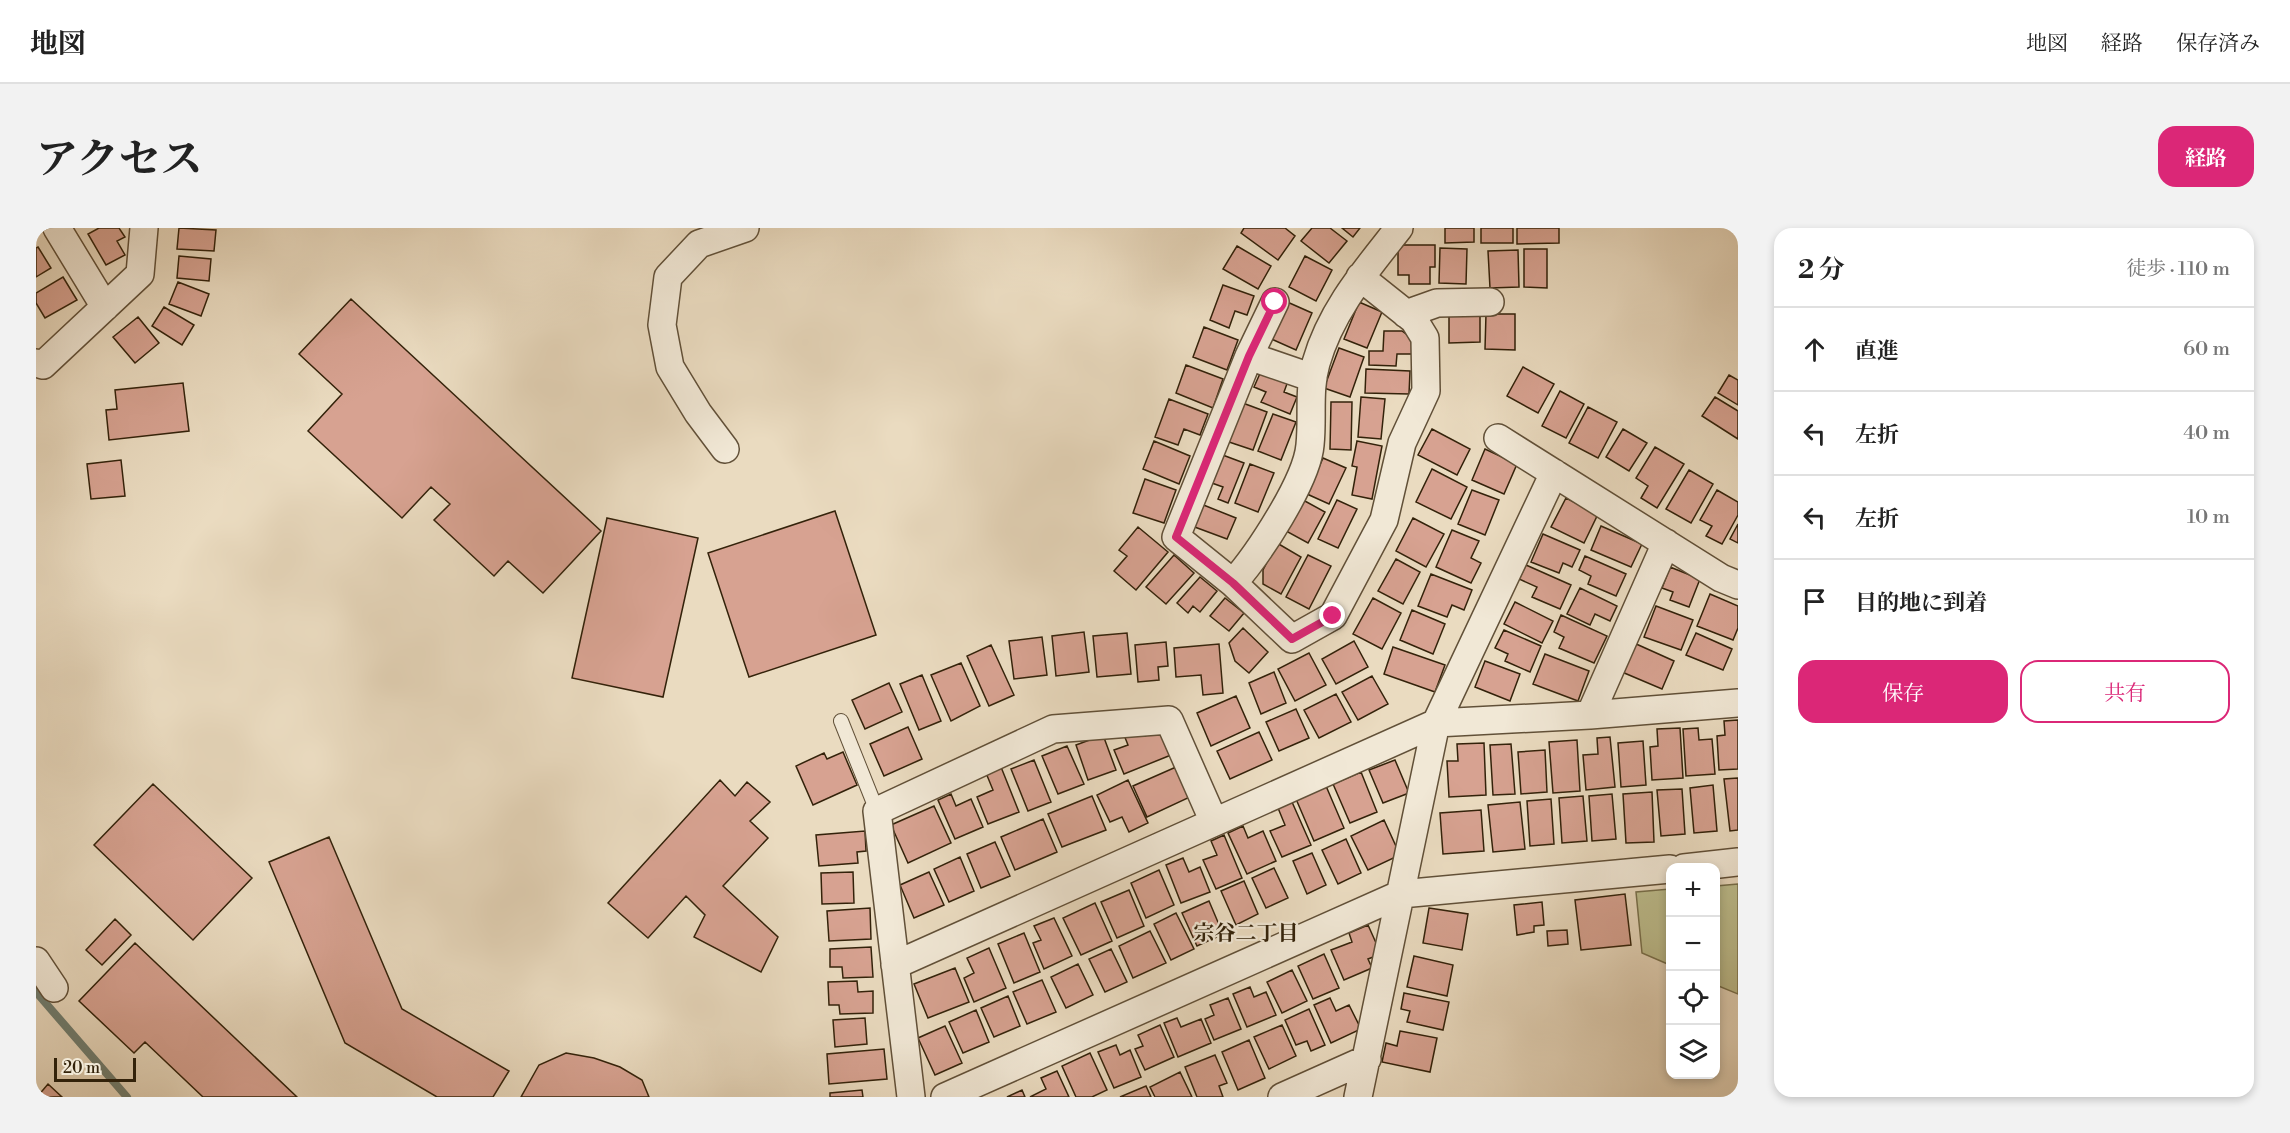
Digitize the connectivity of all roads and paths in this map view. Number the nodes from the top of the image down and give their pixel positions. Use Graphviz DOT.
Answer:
graph roads {
  1 [pos="57,228"];
  2 [pos="144,228"];
  3 [pos="746,228"];
  4 [pos="1399,228"];
  5 [pos="1360,277"];
  6 [pos="1275,302"];
  7 [pos="1490,302"];
  8 [pos="105,307"];
  9 [pos="1406,314"];
  10 [pos="1249,356"];
  11 [pos="36,363"];
  12 [pos="1313,378"];
  13 [pos="1498,438"];
  14 [pos="725,448"];
  15 [pos="1554,473"];
  16 [pos="1666,543"];
  17 [pos="1233,583"];
  18 [pos="1738,585"];
  19 [pos="1738,703"];
  20 [pos="1590,715"];
  21 [pos="841,721"];
  22 [pos="1436,723"];
  23 [pos="877,811"];
  24 [pos="1214,822"];
  25 [pos="1738,862"];
  26 [pos="1720,864"];
  27 [pos="1666,869"];
  28 [pos="1401,894"];
  29 [pos="36,961"];
  30 [pos="895,965"];
  31 [pos="54,988"];
  32 [pos="1367,1059"];
  33 [pos="911,1097"];
  34 [pos="945,1097"];
  35 [pos="1282,1097"];
  36 [pos="1358,1097"];
  1 -- 8 [label="street"];
  2 -- 8 [label="street"];
  3 -- 14 [label="street"];
  4 -- 5 [label="street"];
  5 -- 9 [label="street"];
  5 -- 12 [label="street"];
  6 -- 10 [label="street"];
  7 -- 9 [label="street"];
  8 -- 11 [label="street"];
  9 -- 17 [label="street"];
  10 -- 12 [label="street"];
  10 -- 17 [label="street"];
  12 -- 17 [label="street"];
  13 -- 15 [label="street"];
  15 -- 16 [label="street"];
  15 -- 22 [label="street"];
  16 -- 18 [label="street"];
  16 -- 20 [label="street"];
  19 -- 20 [label="street"];
  20 -- 22 [label="street"];
  21 -- 23 [label="lane"];
  22 -- 24 [label="street"];
  22 -- 28 [label="street"];
  23 -- 24 [label="street"];
  23 -- 30 [label="street"];
  24 -- 30 [label="street"];
  25 -- 26 [label="street"];
  27 -- 28 [label="street"];
  28 -- 32 [label="street"];
  28 -- 34 [label="street"];
  29 -- 31 [label="street"];
  30 -- 33 [label="street"];
  32 -- 35 [label="street"];
  32 -- 36 [label="street"];
}
